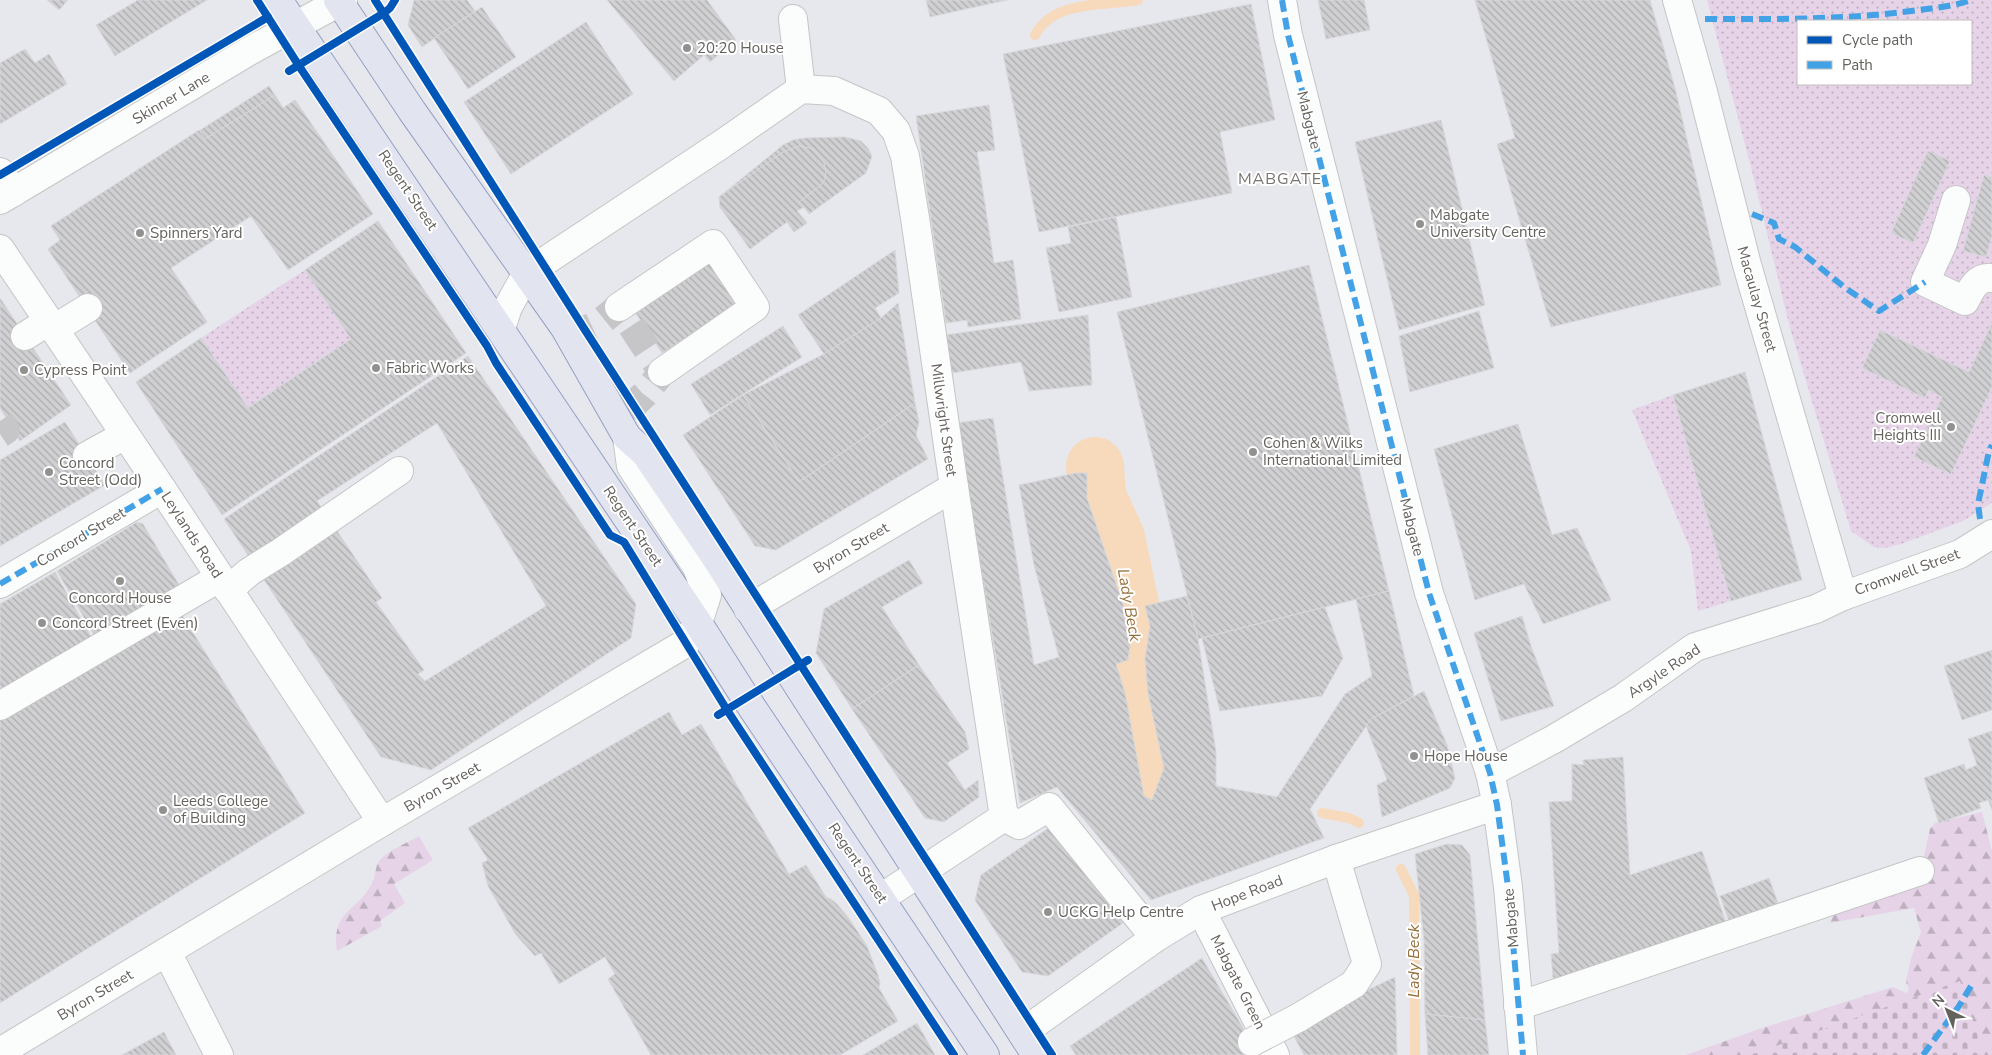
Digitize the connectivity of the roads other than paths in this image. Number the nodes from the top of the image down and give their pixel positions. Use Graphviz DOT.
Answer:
graph roads {
  1 [pos="278,0"];
  2 [pos="1282,0"];
  3 [pos="1677,0"];
  4 [pos="340,1"];
  5 [pos="793,19"];
  6 [pos="296,25"];
  7 [pos="800,89"];
  8 [pos="5,188"];
  9 [pos="1956,200"];
  10 [pos="0,249"];
  11 [pos="527,273"];
  12 [pos="1992,278"];
  13 [pos="619,307"];
  14 [pos="88,308"];
  15 [pos="51,325"];
  16 [pos="501,328"];
  17 [pos="25,336"];
  18 [pos="662,372"];
  19 [pos="125,435"];
  20 [pos="627,437"];
  21 [pos="87,456"];
  22 [pos="399,471"];
  23 [pos="954,487"];
  24 [pos="162,489"];
  25 [pos="1989,545"];
  26 [pos="0,584"];
  27 [pos="223,584"];
  28 [pos="1845,595"];
  29 [pos="748,609"];
  30 [pos="698,624"];
  31 [pos="0,706"];
  32 [pos="1490,773"];
  33 [pos="1497,805"];
  34 [pos="1004,817"];
  35 [pos="382,822"];
  36 [pos="1336,859"];
  37 [pos="1920,871"];
  38 [pos="918,873"];
  39 [pos="881,898"];
  40 [pos="1201,910"];
  41 [pos="1154,938"];
  42 [pos="167,952"];
  43 [pos="1518,1006"];
  44 [pos="1029,1044"];
  45 [pos="1264,1049"];
  46 [pos="0,1052"];
  47 [pos="219,1055"];
  48 [pos="985,1055"];
  49 [pos="1523,1055"];
  1 -- 6 [label="highway, Regent Street"];
  2 -- 32 [label="street, Mabgate"];
  3 -- 28 [label="street, Macaulay Street"];
  4 -- 6 [label="street, Skinner Lane"];
  4 -- 11 [label="highway"];
  5 -- 7 [label="street"];
  6 -- 8 [label="street, Skinner Lane"];
  6 -- 16 [label="highway, Regent Street"];
  7 -- 11 [label="street"];
  7 -- 23 [label="street, Millwright Street"];
  9 -- 12 [label="street"];
  10 -- 15 [label="street, Leylands Road"];
  11 -- 16 [label="street"];
  11 -- 20 [label="highway"];
  13 -- 18 [label="street"];
  14 -- 15 [label="street"];
  15 -- 17 [label="street"];
  15 -- 19 [label="street, Leylands Road"];
  16 -- 30 [label="highway, Regent Street"];
  19 -- 21 [label="street"];
  19 -- 24 [label="street, Leylands Road"];
  20 -- 29 [label="highway"];
  20 -- 30 [label="street, Byron Street"];
  22 -- 27 [label="street"];
  23 -- 29 [label="street, Byron Street"];
  23 -- 34 [label="street, Millwright Street"];
  24 -- 26 [label="street, Concord Street"];
  24 -- 27 [label="street, Leylands Road"];
  25 -- 28 [label="street, Cromwell Street"];
  27 -- 31 [label="street"];
  27 -- 35 [label="street, Leylands Road"];
  28 -- 32 [label="street, Argyle Road"];
  29 -- 38 [label="highway"];
  30 -- 35 [label="street, Byron Street"];
  30 -- 39 [label="highway, Regent Street"];
  32 -- 33 [label="street, Mabgate"];
  33 -- 36 [label="street, Hope Road"];
  33 -- 43 [label="street, Mabgate"];
  34 -- 38 [label="street"];
  34 -- 41 [label="street"];
  35 -- 42 [label="street, Byron Street"];
  36 -- 40 [label="street, Hope Road"];
  36 -- 45 [label="street, bridge"];
  37 -- 43 [label="street"];
  38 -- 39 [label="street"];
  38 -- 44 [label="highway"];
  39 -- 48 [label="highway, Regent Street"];
  40 -- 41 [label="street, Hope Road"];
  40 -- 45 [label="street, Mabgate Green"];
  41 -- 44 [label="street, Hope Road"];
  42 -- 46 [label="street, Byron Street"];
  42 -- 47 [label="street"];
  43 -- 49 [label="street, Mabgate"];
}
